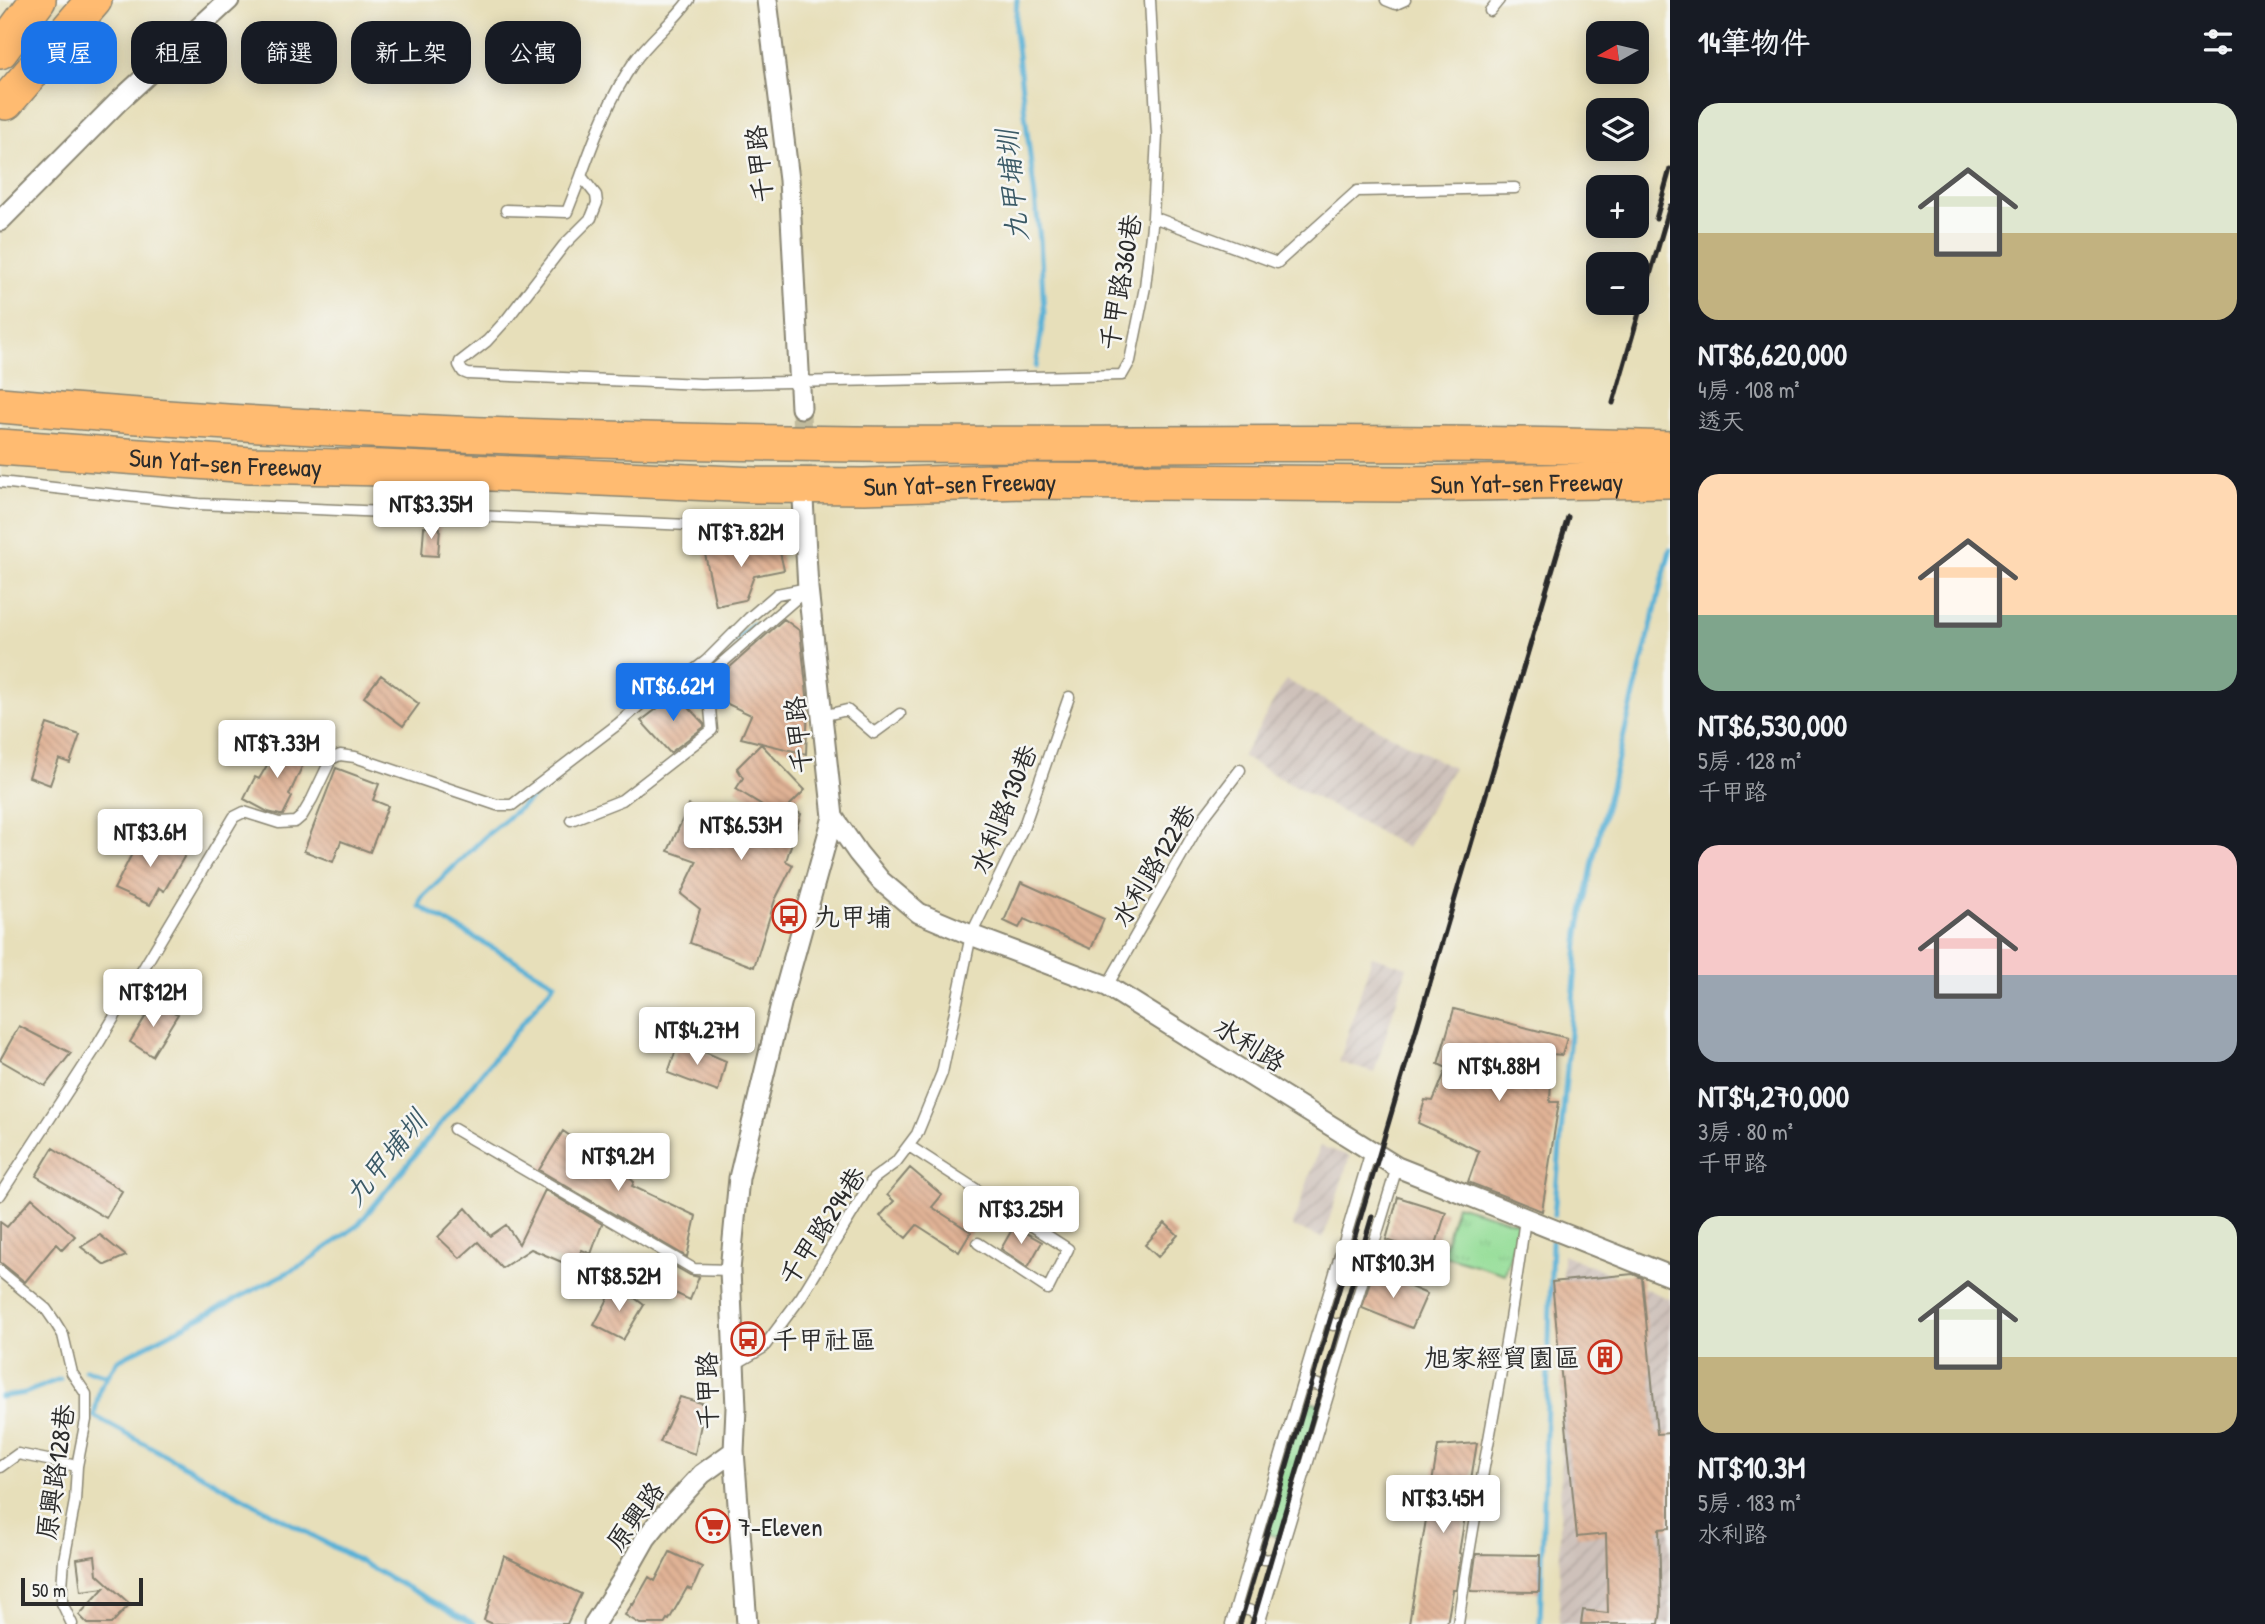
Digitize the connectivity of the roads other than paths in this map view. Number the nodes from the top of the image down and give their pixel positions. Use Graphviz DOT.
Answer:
graph roads {
  1 [pos="38,0"];
  2 [pos="67,0"];
  3 [pos="94,0"];
  4 [pos="229,0"];
  5 [pos="689,0"];
  6 [pos="767,0"];
  7 [pos="1150,0"];
  8 [pos="1386,0"];
  9 [pos="1405,0"];
  10 [pos="1499,0"];
  11 [pos="1490,11"];
  12 [pos="0,51"];
  13 [pos="3,107"];
  14 [pos="581,176"];
  15 [pos="1515,188"];
  16 [pos="506,210"];
  17 [pos="1153,216"];
  18 [pos="0,221"];
  19 [pos="800,381"];
  20 [pos="0,405"];
  21 [pos="801,408"];
  22 [pos="1670,435"];
  23 [pos="1531,444"];
  24 [pos="0,447"];
  25 [pos="1670,449"];
  26 [pos="1670,480"];
  27 [pos="0,482"];
  28 [pos="1405,484"];
  29 [pos="803,499"];
  30 [pos="1670,499"];
  31 [pos="805,530"];
  32 [pos="808,588"];
  33 [pos="1069,697"];
  34 [pos="900,714"];
  35 [pos="822,716"];
  36 [pos="1240,769"];
  37 [pos="833,817"];
  38 [pos="572,820"];
  39 [pos="971,935"];
  40 [pos="1107,986"];
  41 [pos="454,1129"];
  42 [pos="909,1146"];
  43 [pos="1371,1150"];
  44 [pos="1397,1167"];
  45 [pos="0,1195"];
  46 [pos="1525,1217"];
  47 [pos="978,1243"];
  48 [pos="0,1270"];
  49 [pos="730,1270"];
  50 [pos="1670,1276"];
  51 [pos="1323,1315"];
  52 [pos="1349,1322"];
  53 [pos="733,1366"];
  54 [pos="1302,1387"];
  55 [pos="1328,1394"];
  56 [pos="734,1451"];
  57 [pos="0,1466"];
  58 [pos="77,1466"];
  59 [pos="1253,1550"];
  60 [pos="1279,1557"];
  61 [pos="1233,1619"];
  62 [pos="1260,1623"];
  63 [pos="72,1624"];
  64 [pos="594,1624"];
  65 [pos="747,1624"];
  66 [pos="1458,1624"];
  1 -- 12 [label="highway"];
  2 -- 13 [label="highway"];
  3 -- 13 [label="highway"];
  4 -- 18 [label="street"];
  5 -- 14 [label="lane"];
  6 -- 19 [label="street, 千甲路"];
  7 -- 17 [label="lane, 千甲路360巷"];
  8 -- 9 [label="lane"];
  10 -- 11 [label="lane"];
  14 -- 16 [label="lane"];
  14 -- 19 [label="lane"];
  15 -- 17 [label="lane"];
  17 -- 19 [label="lane, 千甲路360巷"];
  19 -- 21 [label="street, 千甲路"];
  20 -- 23 [label="highway, Sun Yat-sen Freeway"];
  22 -- 23 [label="highway"];
  23 -- 25 [label="highway, Sun Yat-sen Freeway"];
  24 -- 28 [label="highway, Sun Yat-sen Freeway"];
  26 -- 28 [label="highway, Sun Yat-sen Freeway"];
  27 -- 31 [label="lane"];
  28 -- 30 [label="highway"];
  29 -- 31 [label="street, 千甲路"];
  31 -- 32 [label="street, 千甲路"];
  32 -- 35 [label="street, 千甲路"];
  32 -- 38 [label="lane"];
  32 -- 45 [label="lane"];
  33 -- 39 [label="lane, 水利路130巷"];
  34 -- 35 [label="lane"];
  35 -- 37 [label="street, 千甲路"];
  36 -- 40 [label="lane, 水利路122巷"];
  37 -- 39 [label="street, 水利路"];
  37 -- 49 [label="street, 千甲路"];
  39 -- 40 [label="street, 水利路"];
  39 -- 42 [label="lane, 千甲路294巷"];
  40 -- 43 [label="street, 水利路"];
  41 -- 49 [label="lane"];
  42 -- 47 [label="lane"];
  42 -- 53 [label="lane, 千甲路294巷"];
  43 -- 44 [label="street, 水利路"];
  43 -- 51 [label="lane"];
  44 -- 46 [label="street, 水利路"];
  44 -- 52 [label="lane"];
  46 -- 50 [label="street, 水利路"];
  46 -- 66 [label="lane"];
  48 -- 58 [label="lane, 原興路128巷"];
  49 -- 53 [label="street, 千甲路"];
  51 -- 52 [label="lane"];
  51 -- 54 [label="lane"];
  52 -- 55 [label="lane"];
  53 -- 56 [label="street, 千甲路"];
  54 -- 55 [label="lane"];
  54 -- 59 [label="lane"];
  55 -- 60 [label="lane"];
  56 -- 64 [label="street, 原興路"];
  56 -- 65 [label="street, 千甲路"];
  57 -- 58 [label="lane"];
  58 -- 63 [label="lane, 原興路128巷"];
  59 -- 60 [label="lane"];
  59 -- 61 [label="lane"];
  60 -- 62 [label="lane"];
  61 -- 62 [label="lane"];
}
